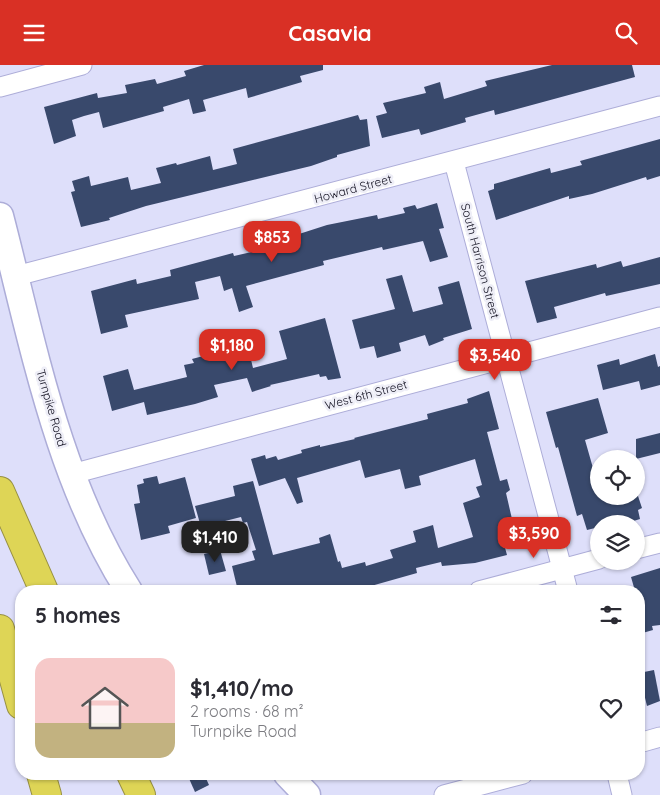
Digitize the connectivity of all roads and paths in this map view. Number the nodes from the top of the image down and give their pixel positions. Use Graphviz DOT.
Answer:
graph roads {
  1 [pos="82,65"];
  2 [pos="0,87"];
  3 [pos="660,106"];
  4 [pos="454,162"];
  5 [pos="0,216"];
  6 [pos="16,277"];
  7 [pos="660,317"];
  8 [pos="506,358"];
  9 [pos="72,474"];
  10 [pos="0,491"];
  11 [pos="660,543"];
  12 [pos="645,547"];
  13 [pos="590,561"];
  14 [pos="562,569"];
  15 [pos="41,585"];
  16 [pos="126,585"];
  17 [pos="502,585"];
  18 [pos="566,585"];
  19 [pos="0,629"];
  20 [pos="15,683"];
  21 [pos="660,737"];
  22 [pos="645,741"];
  23 [pos="43,780"];
  24 [pos="135,780"];
  25 [pos="293,780"];
  26 [pos="500,780"];
  27 [pos="618,780"];
  28 [pos="47,795"];
  29 [pos="141,795"];
  30 [pos="307,795"];
  31 [pos="444,795"];
  32 [pos="622,795"];
  1 -- 2 [label="street"];
  3 -- 4 [label="street, Howard Street"];
  4 -- 6 [label="street, Howard Street"];
  4 -- 8 [label="street, South Harrison Street"];
  5 -- 6 [label="street, Turnpike Road"];
  6 -- 9 [label="street, Turnpike Road"];
  7 -- 8 [label="street, West 6th Street"];
  8 -- 9 [label="street, West 6th Street"];
  8 -- 14 [label="street, South Harrison Street"];
  9 -- 16 [label="street, Turnpike Road"];
  10 -- 15 [label="highway"];
  11 -- 12 [label="street"];
  13 -- 14 [label="street"];
  14 -- 17 [label="street"];
  14 -- 18 [label="street, South Harrison Street"];
  19 -- 20 [label="highway"];
  21 -- 22 [label="street"];
  23 -- 28 [label="highway"];
  24 -- 29 [label="highway"];
  25 -- 30 [label="street"];
  26 -- 31 [label="street"];
  27 -- 32 [label="street"];
}
